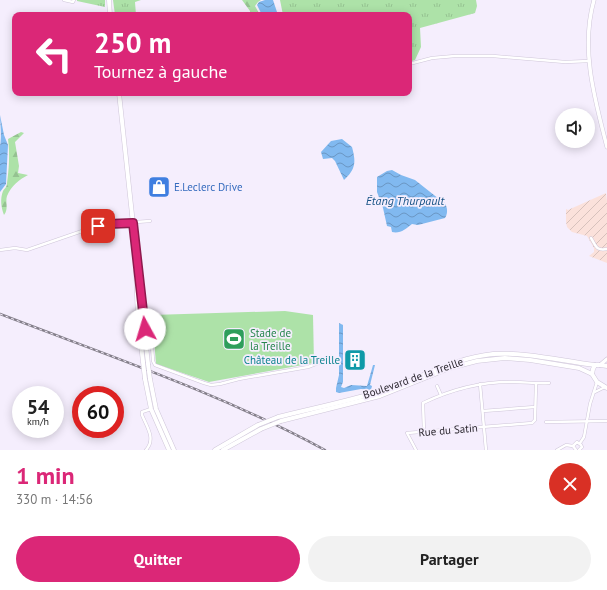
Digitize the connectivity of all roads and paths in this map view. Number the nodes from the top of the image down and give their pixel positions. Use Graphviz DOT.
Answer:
graph roads {
  1 [pos="64,0"];
  2 [pos="74,0"];
  3 [pos="594,0"];
  4 [pos="109,1"];
  5 [pos="110,12"];
  6 [pos="590,61"];
  7 [pos="412,63"];
  8 [pos="118,96"];
  9 [pos="607,148"];
  10 [pos="150,221"];
  11 [pos="133,223"];
  12 [pos="591,238"];
  13 [pos="134,239"];
  14 [pos="607,249"];
  15 [pos="0,250"];
  16 [pos="143,315"];
  17 [pos="138,319"];
  18 [pos="331,358"];
  19 [pos="607,359"];
  20 [pos="598,365"];
  21 [pos="607,366"];
  22 [pos="592,374"];
  23 [pos="148,379"];
  24 [pos="597,382"];
  25 [pos="549,383"];
  26 [pos="480,384"];
  27 [pos="536,384"];
  28 [pos="438,386"];
  29 [pos="606,387"];
  30 [pos="594,392"];
  31 [pos="441,395"];
  32 [pos="536,407"];
  33 [pos="151,409"];
  34 [pos="483,411"];
  35 [pos="280,419"];
  36 [pos="587,421"];
  37 [pos="607,421"];
  38 [pos="546,422"];
  39 [pos="259,427"];
  40 [pos="484,427"];
  41 [pos="424,432"];
  42 [pos="580,443"];
  43 [pos="573,446"];
  44 [pos="580,449"];
  45 [pos="146,450"];
  46 [pos="169,450"];
  47 [pos="174,450"];
  48 [pos="215,450"];
  49 [pos="224,450"];
  50 [pos="416,450"];
  51 [pos="486,450"];
  52 [pos="557,450"];
  53 [pos="576,450"];
  54 [pos="585,450"];
  1 -- 2 [label="street"];
  3 -- 6 [label="main road"];
  4 -- 5 [label="main road"];
  6 -- 7 [label="street"];
  6 -- 9 [label="main road"];
  8 -- 11 [label="main road"];
  10 -- 11 [label="street"];
  11 -- 13 [label="main road"];
  11 -- 15 [label="street"];
  12 -- 14 [label="street"];
  13 -- 16 [label="main road"];
  13 -- 17 [label="main road"];
  16 -- 17 [label="street"];
  16 -- 18 [label="street"];
  16 -- 23 [label="main road, bridge"];
  17 -- 23 [label="main road, bridge"];
  19 -- 20 [label="main road"];
  20 -- 21 [label="main road, Boulevard de la Treille"];
  20 -- 22 [label="main road"];
  20 -- 35 [label="main road, Boulevard de la Treille"];
  22 -- 24 [label="main road"];
  22 -- 35 [label="main road, Boulevard de la Treille"];
  23 -- 33 [label="main road"];
  23 -- 47 [label="main road"];
  24 -- 29 [label="main road"];
  24 -- 30 [label="street"];
  25 -- 27 [label="street"];
  26 -- 27 [label="street"];
  26 -- 31 [label="street"];
  26 -- 34 [label="street"];
  27 -- 32 [label="street"];
  28 -- 31 [label="street"];
  29 -- 30 [label="street"];
  30 -- 36 [label="street"];
  31 -- 41 [label="street"];
  32 -- 34 [label="street"];
  32 -- 40 [label="street, Rue du Satin"];
  33 -- 45 [label="street"];
  33 -- 46 [label="main road"];
  34 -- 40 [label="street"];
  35 -- 39 [label="main road, Boulevard de la Treille, bridge"];
  36 -- 37 [label="street"];
  36 -- 38 [label="street"];
  36 -- 42 [label="street"];
  39 -- 48 [label="main road, Boulevard de la Treille"];
  39 -- 49 [label="main road, Boulevard de la Treille"];
  40 -- 41 [label="street, Rue du Satin"];
  40 -- 51 [label="street"];
  41 -- 50 [label="street, Rue du Satin"];
  42 -- 43 [label="street"];
  42 -- 44 [label="street"];
  43 -- 52 [label="street"];
  43 -- 53 [label="street"];
  44 -- 54 [label="street"];
}
